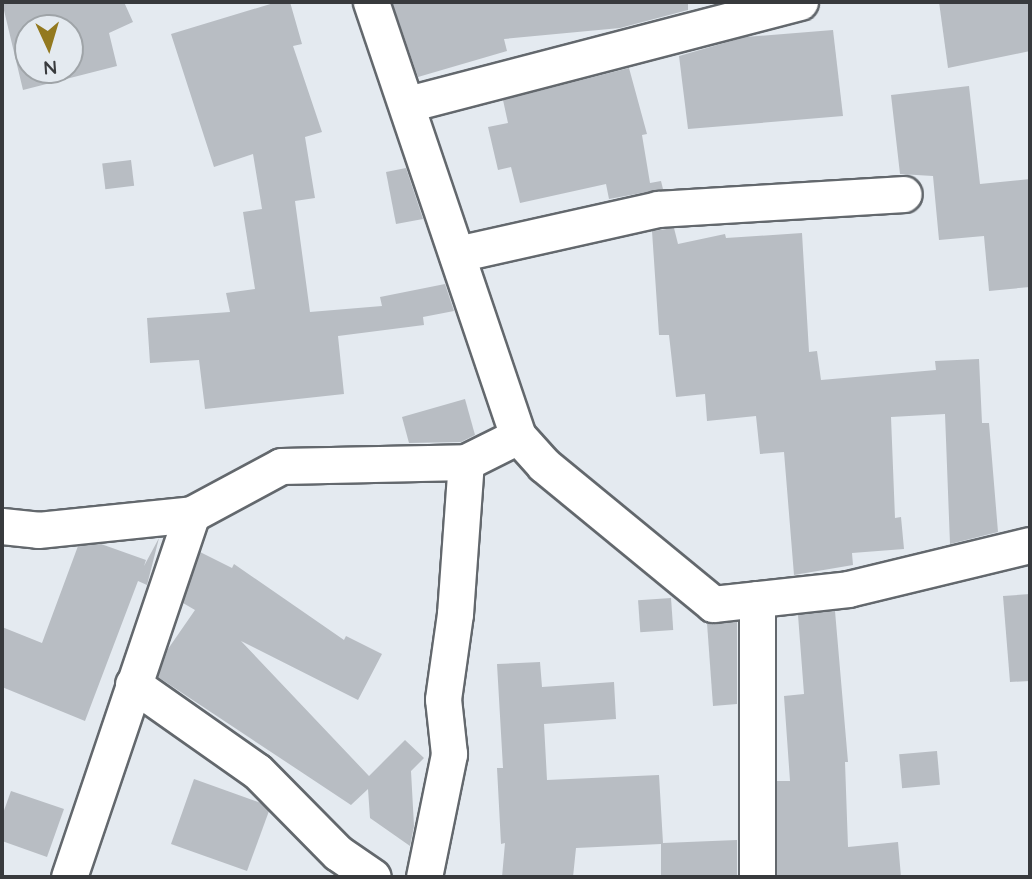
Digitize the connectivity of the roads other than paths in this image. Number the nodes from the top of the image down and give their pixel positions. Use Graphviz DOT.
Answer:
graph roads {
  1 [pos="371,2"];
  2 [pos="782,4"];
  3 [pos="408,104"];
  4 [pos="904,194"];
  5 [pos="457,254"];
  6 [pos="518,436"];
  7 [pos="466,462"];
  8 [pos="192,514"];
  9 [pos="2,526"];
  10 [pos="1030,545"];
  11 [pos="757,599"];
  12 [pos="133,684"];
  13 [pos="69,877"];
  14 [pos="373,877"];
  15 [pos="424,877"];
  16 [pos="758,877"];
  1 -- 3 [label="street"];
  2 -- 3 [label="street"];
  3 -- 5 [label="street"];
  4 -- 5 [label="street"];
  5 -- 6 [label="street"];
  6 -- 7 [label="street"];
  6 -- 11 [label="street"];
  7 -- 8 [label="street"];
  7 -- 15 [label="street"];
  8 -- 9 [label="street"];
  8 -- 12 [label="street"];
  10 -- 11 [label="street"];
  11 -- 16 [label="street"];
  12 -- 13 [label="street"];
  12 -- 14 [label="street"];
}
